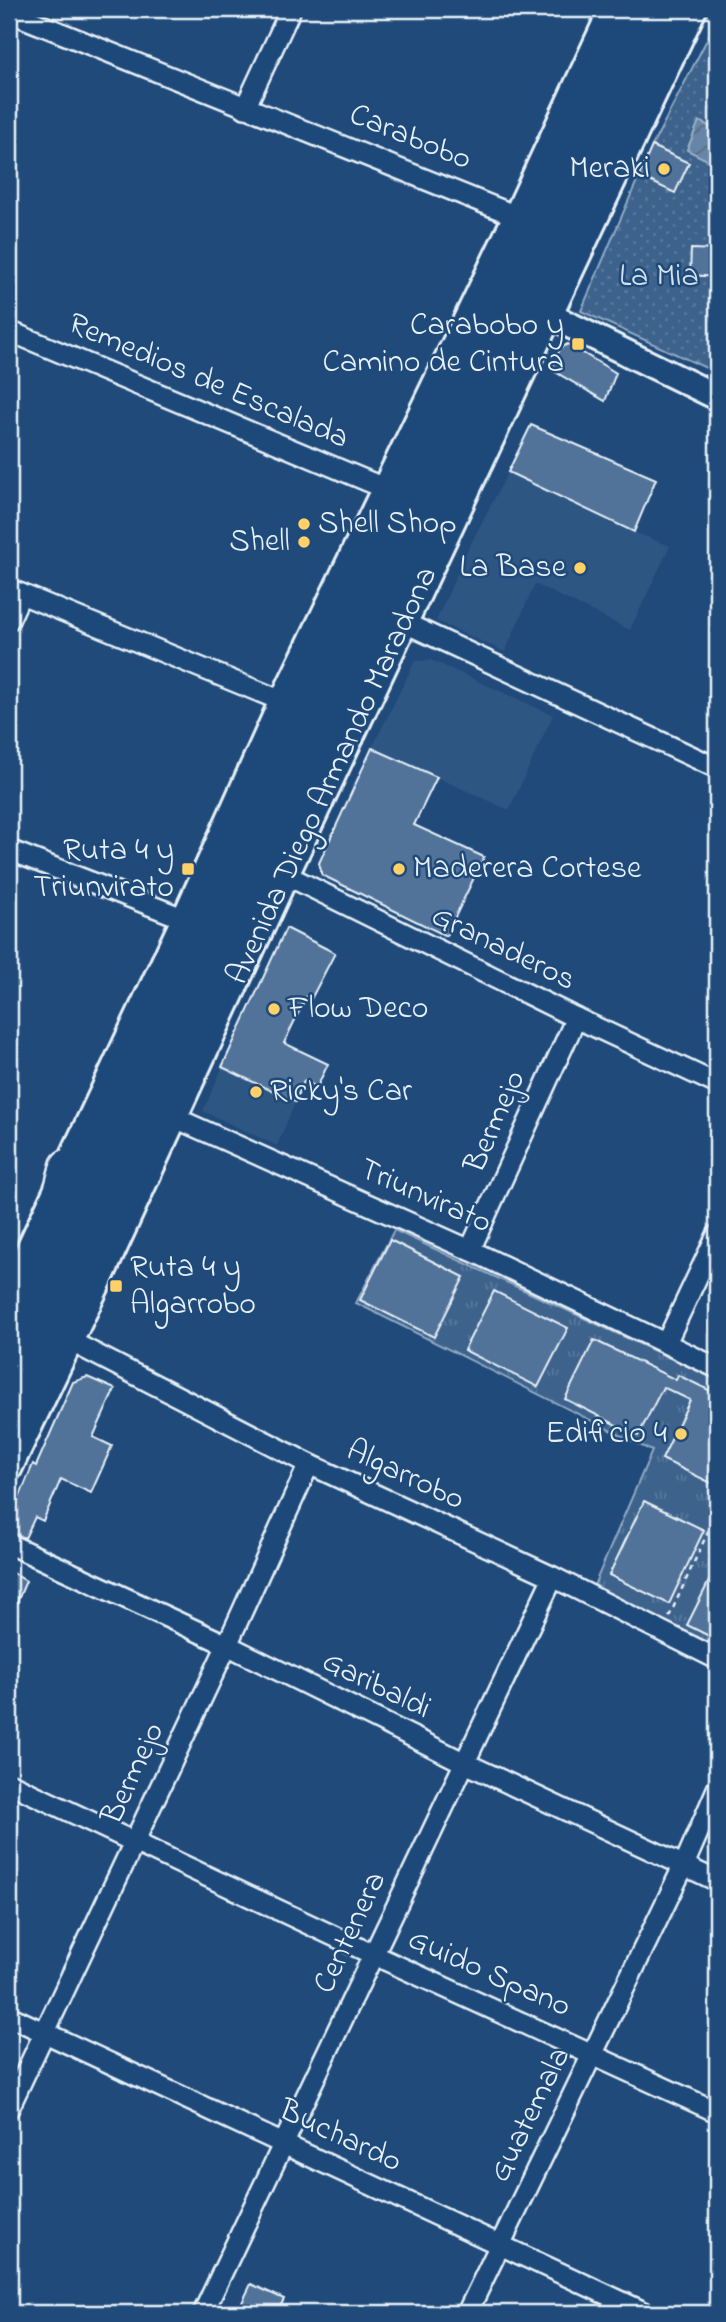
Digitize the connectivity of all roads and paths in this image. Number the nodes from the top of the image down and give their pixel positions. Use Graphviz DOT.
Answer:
graph roads {
  1 [pos="291,9"];
  2 [pos="612,9"];
  3 [pos="639,9"];
  4 [pos="667,9"];
  5 [pos="694,9"];
  6 [pos="9,12"];
  7 [pos="245,108"];
  8 [pos="516,216"];
  9 [pos="526,251"];
  10 [pos="537,284"];
  11 [pos="549,315"];
  12 [pos="9,331"];
  13 [pos="717,397"];
  14 [pos="384,488"];
  15 [pos="15,592"];
  16 [pos="394,618"];
  17 [pos="9,620"];
  18 [pos="282,701"];
  19 [pos="717,768"];
  20 [pos="9,850"];
  21 [pos="275,870"];
  22 [pos="234,896"];
  23 [pos="195,923"];
  24 [pos="576,1018"];
  25 [pos="717,1084"];
  26 [pos="139,1102"];
  27 [pos="67,1166"];
  28 [pos="717,1235"];
  29 [pos="470,1250"];
  30 [pos="19,1297"];
  31 [pos="59,1335"];
  32 [pos="666,1343"];
  33 [pos="9,1349"];
  34 [pos="717,1368"];
  35 [pos="9,1415"];
  36 [pos="309,1464"];
  37 [pos="9,1469"];
  38 [pos="717,1512"];
  39 [pos="9,1544"];
  40 [pos="553,1577"];
  41 [pos="662,1633"];
  42 [pos="227,1645"];
  43 [pos="717,1659"];
  44 [pos="465,1763"];
  45 [pos="9,1783"];
  46 [pos="717,1789"];
  47 [pos="135,1842"];
  48 [pos="684,1865"];
  49 [pos="717,1881"];
  50 [pos="374,1955"];
  51 [pos="9,2016"];
  52 [pos="44,2033"];
  53 [pos="593,2054"];
  54 [pos="9,2108"];
  55 [pos="717,2112"];
  56 [pos="284,2144"];
  57 [pos="501,2244"];
  58 [pos="203,2313"];
  59 [pos="467,2313"];
  60 [pos="646,2313"];
  1 -- 7 [label="street"];
  2 -- 8 [label="street, Avenida Diego Armando Maradona"];
  3 -- 9 [label="main road, Avenida Diego Armando Maradona"];
  4 -- 10 [label="main road, Avenida Diego Armando Maradona"];
  5 -- 11 [label="street, Avenida Diego Armando Maradona"];
  6 -- 7 [label="street, Carabobo"];
  7 -- 8 [label="street, Carabobo"];
  8 -- 9 [label="street"];
  8 -- 14 [label="street, Avenida Diego Armando Maradona"];
  9 -- 10 [label="street"];
  9 -- 22 [label="main road, Avenida Diego Armando Maradona"];
  10 -- 11 [label="street"];
  10 -- 16 [label="main road, Avenida Diego Armando Maradona"];
  11 -- 13 [label="street"];
  11 -- 16 [label="street, Avenida Diego Armando Maradona"];
  12 -- 14 [label="street, Remedios de Escalada"];
  14 -- 18 [label="street, Avenida Diego Armando Maradona"];
  15 -- 17 [label="street"];
  15 -- 18 [label="street"];
  16 -- 19 [label="street"];
  16 -- 21 [label="street, Avenida Diego Armando Maradona"];
  16 -- 21 [label="main road, Avenida Diego Armando Maradona"];
  18 -- 23 [label="street, Avenida Diego Armando Maradona"];
  20 -- 23 [label="street"];
  21 -- 22 [label="main road, Avenida Diego Armando Maradona"];
  21 -- 24 [label="street, Granaderos"];
  21 -- 26 [label="street, Avenida Diego Armando Maradona"];
  22 -- 23 [label="main road, Avenida Diego Armando Maradona"];
  22 -- 26 [label="main road, Avenida Diego Armando Maradona"];
  23 -- 26 [label="main road, Avenida Diego Armando Maradona"];
  24 -- 25 [label="street, Granaderos"];
  24 -- 29 [label="street, Bermejo"];
  26 -- 27 [label="street, Avenida Diego Armando Maradona"];
  26 -- 29 [label="street, Triunvirato"];
  26 -- 30 [label="main road, Avenida Diego Armando Maradona"];
  26 -- 31 [label="main road, Avenida Diego Armando Maradona"];
  27 -- 30 [label="main road"];
  28 -- 32 [label="street"];
  29 -- 32 [label="street, Triunvirato"];
  30 -- 33 [label="main road, Avenida Diego Armando Maradona"];
  31 -- 35 [label="main road, Avenida Diego Armando Maradona"];
  31 -- 36 [label="street, Algarrobo"];
  31 -- 37 [label="street, Avenida Diego Armando Maradona"];
  32 -- 34 [label="street, Triunvirato"];
  36 -- 40 [label="street, Algarrobo"];
  36 -- 42 [label="street, Bermejo"];
  38 -- 41 [label="path"];
  39 -- 42 [label="street, Garibaldi"];
  40 -- 41 [label="street, Algarrobo"];
  40 -- 44 [label="street, Centenera"];
  41 -- 43 [label="street, Algarrobo"];
  42 -- 44 [label="street, Garibaldi"];
  42 -- 47 [label="street, Bermejo"];
  44 -- 48 [label="street, Garibaldi"];
  44 -- 50 [label="street, Centenera"];
  45 -- 47 [label="street, Guido Spano"];
  46 -- 48 [label="street, Guatemala"];
  47 -- 50 [label="street, Guido Spano"];
  47 -- 52 [label="street, Bermejo"];
  48 -- 49 [label="street, Garibaldi"];
  48 -- 53 [label="street, Guatemala"];
  50 -- 53 [label="street, Guido Spano"];
  50 -- 56 [label="street, Centenera"];
  51 -- 52 [label="street, Buchardo"];
  52 -- 54 [label="street, Bermejo"];
  52 -- 56 [label="street, Buchardo"];
  53 -- 55 [label="street, Guido Spano"];
  53 -- 57 [label="street, Guatemala"];
  56 -- 57 [label="street, Buchardo"];
  56 -- 58 [label="street, Centenera"];
  57 -- 59 [label="street, Guatemala"];
  57 -- 60 [label="street, Buchardo"];
}
